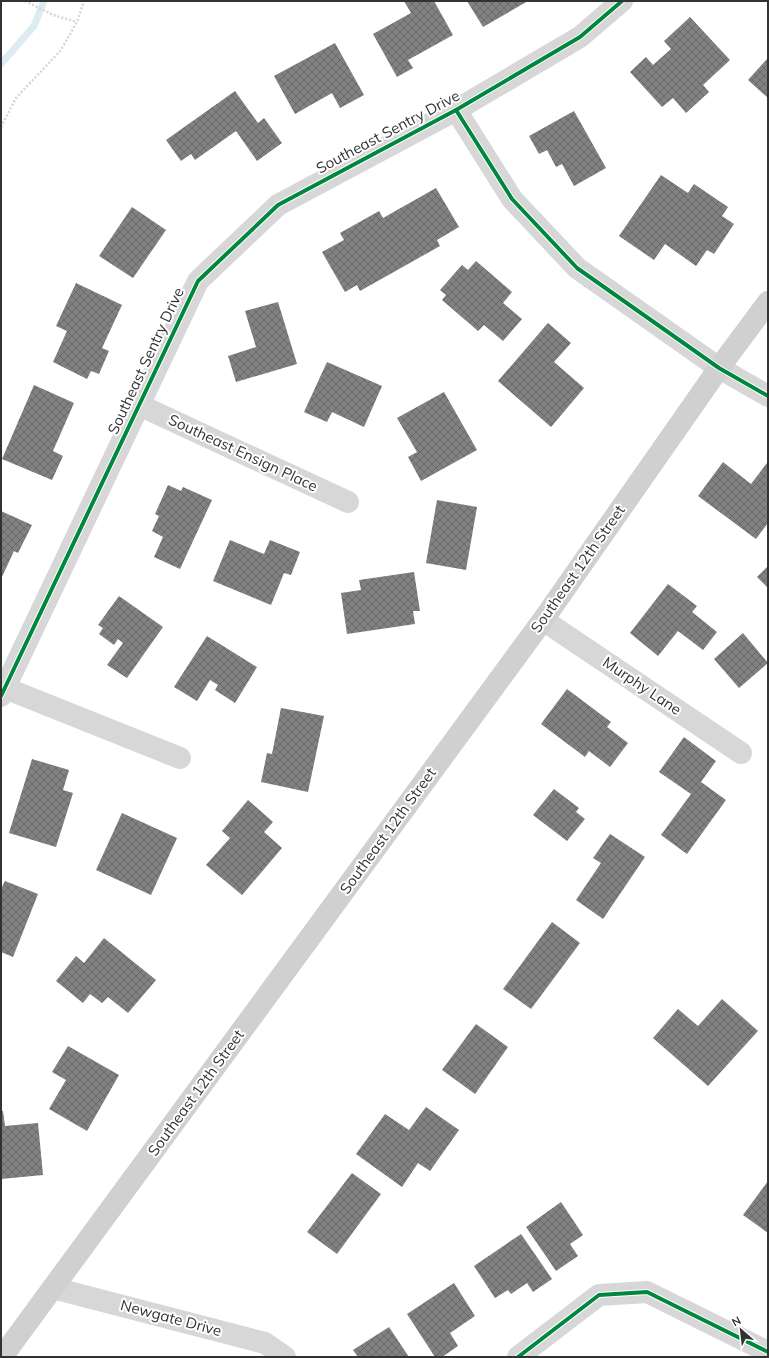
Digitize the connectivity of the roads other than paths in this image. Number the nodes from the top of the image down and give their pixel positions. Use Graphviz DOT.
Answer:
graph roads {
  1 [pos="622,1"];
  2 [pos="456,110"];
  3 [pos="768,302"];
  4 [pos="719,368"];
  5 [pos="768,396"];
  6 [pos="139,405"];
  7 [pos="348,502"];
  8 [pos="543,620"];
  9 [pos="3,692"];
  10 [pos="741,753"];
  11 [pos="180,758"];
  12 [pos="53,1288"];
  13 [pos="768,1352"];
  14 [pos="2,1357"];
  15 [pos="285,1357"];
  16 [pos="518,1357"];
  1 -- 2 [label="street, Southeast Sentry Drive"];
  2 -- 4 [label="street"];
  2 -- 6 [label="street, Southeast Sentry Drive"];
  3 -- 4 [label="main road, Southeast 12th Street"];
  4 -- 5 [label="street"];
  4 -- 8 [label="main road, Southeast 12th Street"];
  6 -- 7 [label="street, Southeast Ensign Place"];
  6 -- 9 [label="street, Southeast Sentry Drive"];
  8 -- 10 [label="street, Murphy Lane"];
  8 -- 12 [label="main road, Southeast 12th Street"];
  9 -- 11 [label="street"];
  12 -- 14 [label="main road, Southeast 12th Street"];
  12 -- 15 [label="street, Newgate Drive"];
  13 -- 16 [label="street"];
}
